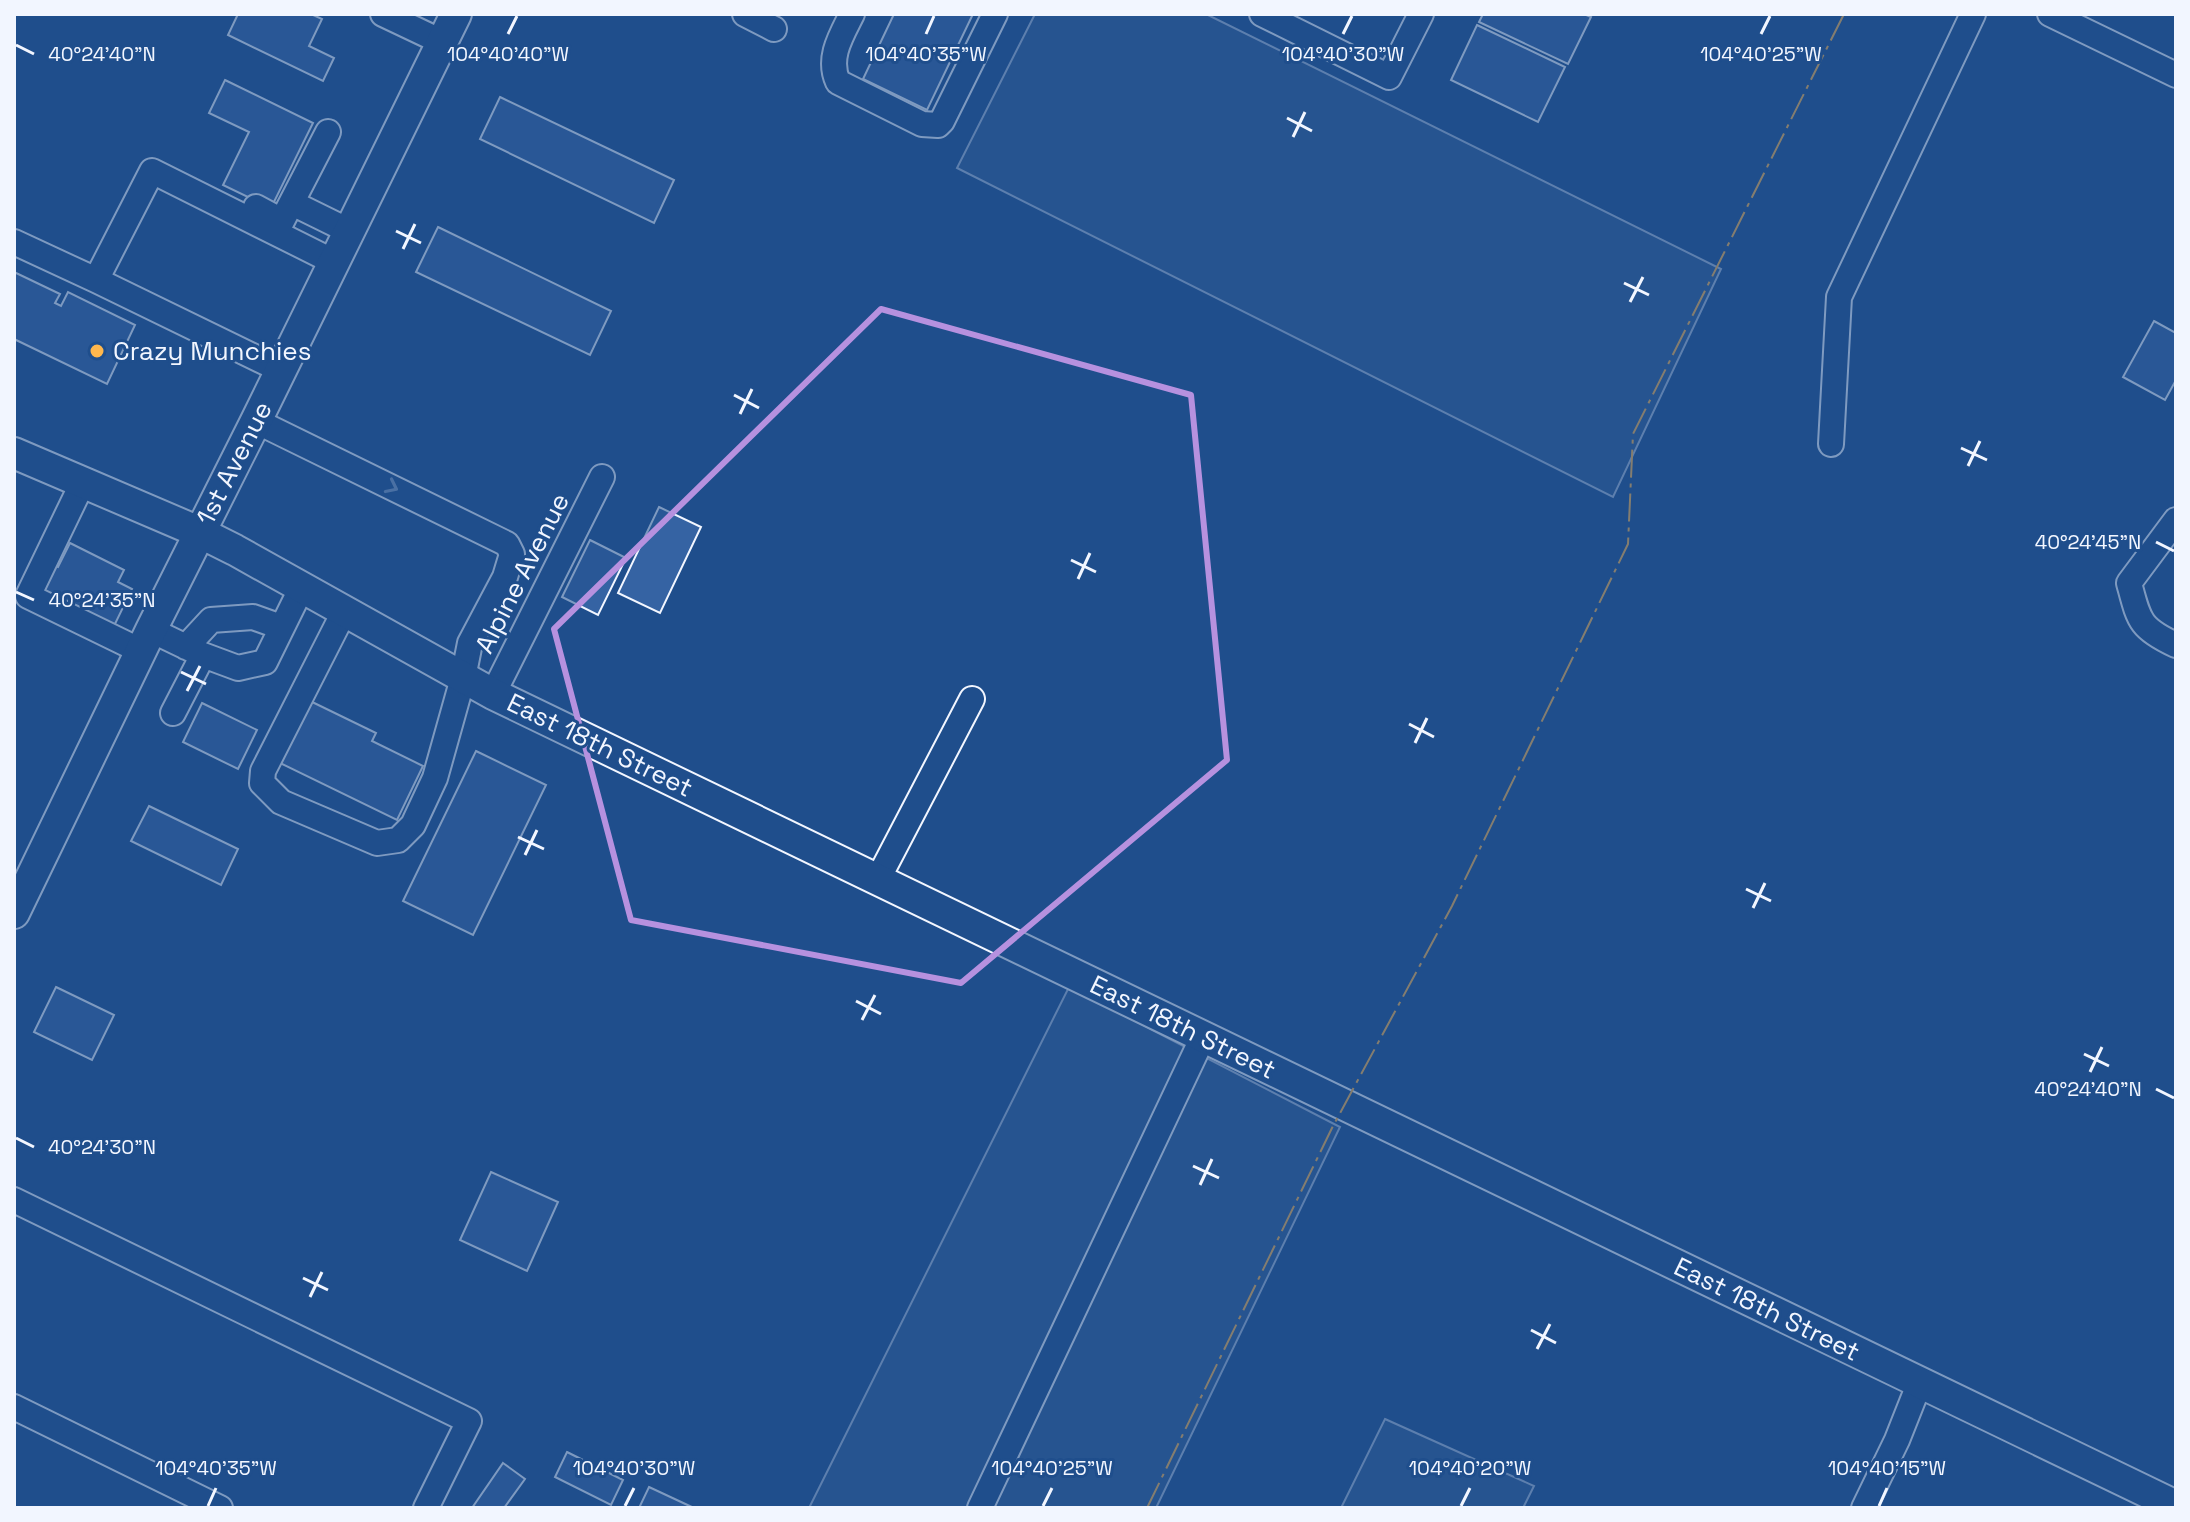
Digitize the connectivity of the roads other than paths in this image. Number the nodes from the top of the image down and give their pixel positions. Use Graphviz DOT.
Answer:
graph roads {
  1 [pos="383,14"];
  2 [pos="456,14"];
  3 [pos="745,14"];
  4 [pos="852,14"];
  5 [pos="995,14"];
  6 [pos="1262,14"];
  7 [pos="1421,14"];
  8 [pos="1973,14"];
  9 [pos="2050,14"];
  10 [pos="774,29"];
  11 [pos="442,42"];
  12 [pos="2176,75"];
  13 [pos="328,132"];
  14 [pos="183,169"];
  15 [pos="292,203"];
  16 [pos="349,231"];
  17 [pos="14,242"];
  18 [pos="334,262"];
  19 [pos="96,280"];
  20 [pos="281,370"];
  21 [pos="256,421"];
  22 [pos="1831,444"];
  23 [pos="14,453"];
  24 [pos="602,477"];
  25 [pos="83,482"];
  26 [pos="2176,520"];
  27 [pos="199,532"];
  28 [pos="302,587"];
  29 [pos="345,610"];
  30 [pos="281,627"];
  31 [pos="146,640"];
  32 [pos="2176,645"];
  33 [pos="194,651"];
  34 [pos="463,678"];
  35 [pos="493,694"];
  36 [pos="972,699"];
  37 [pos="173,713"];
  38 [pos="878,879"];
  39 [pos="14,913"];
  40 [pos="1203,1037"];
  41 [pos="14,1200"];
  42 [pos="1920,1382"];
  43 [pos="14,1407"];
  44 [pos="2176,1506"];
  45 [pos="220,1508"];
  46 [pos="426,1508"];
  47 [pos="980,1508"];
  48 [pos="1864,1508"];
  1 -- 11 [label="street"];
  2 -- 11 [label="main road, 1st Avenue"];
  3 -- 10 [label="street"];
  4 -- 5 [label="street"];
  6 -- 7 [label="street"];
  8 -- 22 [label="street"];
  9 -- 12 [label="street"];
  11 -- 16 [label="main road, 1st Avenue"];
  13 -- 15 [label="street"];
  14 -- 15 [label="street"];
  15 -- 16 [label="street"];
  16 -- 18 [label="main road, 1st Avenue"];
  17 -- 19 [label="street"];
  18 -- 19 [label="street"];
  18 -- 20 [label="main road, 1st Avenue"];
  19 -- 20 [label="street"];
  20 -- 21 [label="main road, 1st Avenue"];
  21 -- 27 [label="main road, 1st Avenue"];
  21 -- 34 [label="street, one-way"];
  23 -- 25 [label="main road, East 18th Street"];
  24 -- 35 [label="street, Alpine Avenue"];
  25 -- 27 [label="main road, East 18th Street"];
  25 -- 31 [label="street"];
  26 -- 32 [label="street"];
  27 -- 28 [label="main road, East 18th Street"];
  27 -- 31 [label="main road, 1st Avenue"];
  28 -- 29 [label="main road, East 18th Street"];
  28 -- 30 [label="street"];
  29 -- 34 [label="main road, East 18th Street"];
  29 -- 34 [label="street"];
  30 -- 33 [label="street"];
  30 -- 33 [label="street"];
  31 -- 33 [label="street"];
  31 -- 39 [label="main road, 1st Avenue"];
  33 -- 37 [label="street"];
  34 -- 35 [label="main road, East 18th Street"];
  35 -- 38 [label="main road, East 18th Street"];
  36 -- 38 [label="street"];
  38 -- 40 [label="main road, East 18th Street"];
  40 -- 42 [label="main road, East 18th Street"];
  40 -- 47 [label="street"];
  41 -- 46 [label="street"];
  42 -- 44 [label="main road, East 18th Street"];
  42 -- 48 [label="street"];
  43 -- 45 [label="street"];
}
